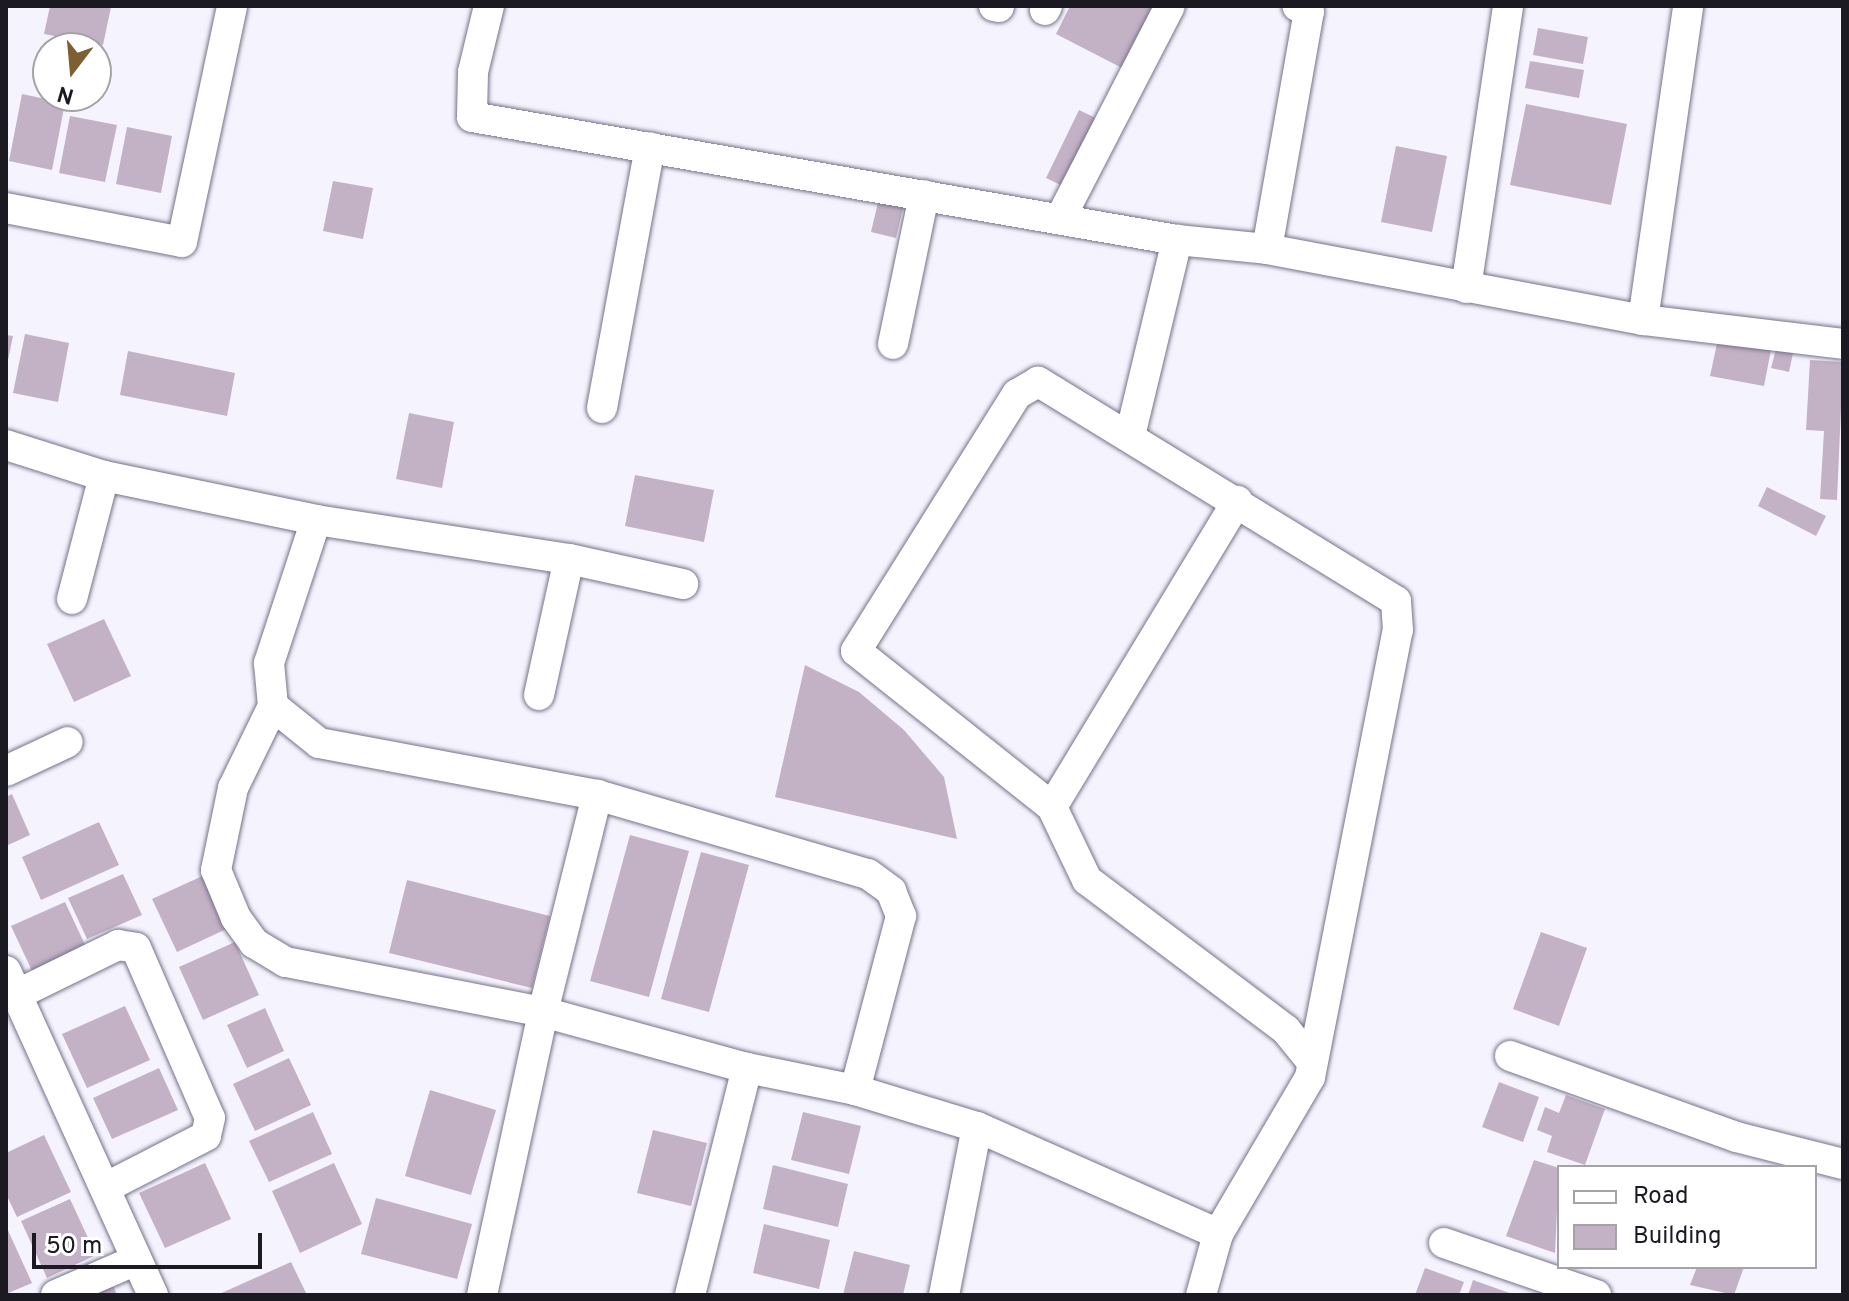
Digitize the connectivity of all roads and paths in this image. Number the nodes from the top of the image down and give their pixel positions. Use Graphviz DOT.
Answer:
graph roads {
  1 [pos="232,6"];
  2 [pos="489,6"];
  3 [pos="1170,6"];
  4 [pos="1297,6"];
  5 [pos="1508,6"];
  6 [pos="1688,6"];
  7 [pos="650,147"];
  8 [pos="924,195"];
  9 [pos="6,208"];
  10 [pos="1061,217"];
  11 [pos="1177,240"];
  12 [pos="1267,249"];
  13 [pos="1466,288"];
  14 [pos="1643,320"];
  15 [pos="893,344"];
  16 [pos="1843,344"];
  17 [pos="602,408"];
  18 [pos="1130,436"];
  19 [pos="6,445"];
  20 [pos="104,476"];
  21 [pos="1237,501"];
  22 [pos="316,520"];
  23 [pos="569,559"];
  24 [pos="683,584"];
  25 [pos="72,599"];
  26 [pos="539,695"];
  27 [pos="273,706"];
  28 [pos="68,742"];
  29 [pos="6,771"];
  30 [pos="597,795"];
  31 [pos="1052,807"];
  32 [pos="11,983"];
  33 [pos="543,1012"];
  34 [pos="1510,1056"];
  35 [pos="1312,1062"];
  36 [pos="747,1068"];
  37 [pos="855,1090"];
  38 [pos="977,1127"];
  39 [pos="1843,1164"];
  40 [pos="105,1188"];
  41 [pos="1218,1234"];
  42 [pos="1444,1243"];
  43 [pos="136,1260"];
  44 [pos="56,1295"];
  45 [pos="153,1295"];
  46 [pos="482,1295"];
  47 [pos="690,1295"];
  48 [pos="944,1295"];
  49 [pos="1201,1295"];
  50 [pos="1596,1295"];
  1 -- 9 [label="street"];
  2 -- 7 [label="street"];
  3 -- 10 [label="street"];
  4 -- 12 [label="street"];
  5 -- 13 [label="street"];
  6 -- 14 [label="street"];
  7 -- 8 [label="street"];
  7 -- 17 [label="street"];
  8 -- 10 [label="street"];
  8 -- 15 [label="street"];
  10 -- 11 [label="street"];
  11 -- 12 [label="street"];
  11 -- 18 [label="street"];
  12 -- 13 [label="street"];
  13 -- 14 [label="street"];
  14 -- 16 [label="street"];
  18 -- 21 [label="street"];
  18 -- 31 [label="street"];
  19 -- 20 [label="street"];
  20 -- 22 [label="street"];
  20 -- 25 [label="street"];
  21 -- 31 [label="street"];
  21 -- 35 [label="street"];
  22 -- 23 [label="street"];
  22 -- 27 [label="street"];
  23 -- 24 [label="street"];
  23 -- 26 [label="street"];
  27 -- 30 [label="street"];
  27 -- 33 [label="street"];
  28 -- 29 [label="street"];
  30 -- 33 [label="street"];
  30 -- 37 [label="street"];
  31 -- 35 [label="street"];
  32 -- 40 [label="street"];
  32 -- 40 [label="street"];
  33 -- 36 [label="street"];
  33 -- 46 [label="street"];
  34 -- 39 [label="street"];
  35 -- 41 [label="street"];
  36 -- 37 [label="street"];
  36 -- 47 [label="street"];
  37 -- 38 [label="street"];
  38 -- 41 [label="street"];
  38 -- 48 [label="street"];
  40 -- 43 [label="street"];
  41 -- 49 [label="street"];
  42 -- 50 [label="street"];
  43 -- 44 [label="street"];
  43 -- 45 [label="street"];
}
